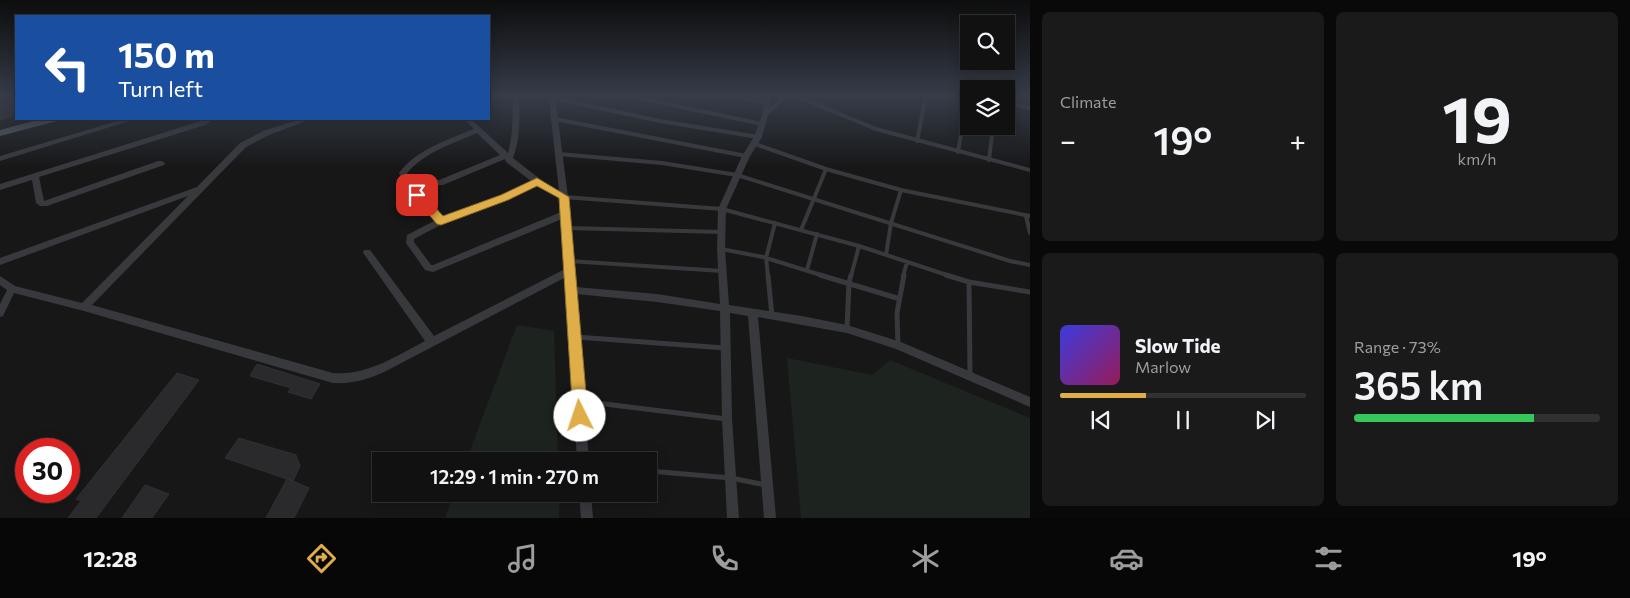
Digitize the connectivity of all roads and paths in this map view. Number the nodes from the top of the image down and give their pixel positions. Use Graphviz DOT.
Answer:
graph roads {
  1 [pos="49,120"];
  2 [pos="127,120"];
  3 [pos="209,120"];
  4 [pos="303,120"];
  5 [pos="468,120"];
  6 [pos="517,120"];
  7 [pos="555,120"];
  8 [pos="561,120"];
  9 [pos="656,120"];
  10 [pos="744,120"];
  11 [pos="763,120"];
  12 [pos="855,120"];
  13 [pos="921,120"];
  14 [pos="762,124"];
  15 [pos="478,130"];
  16 [pos="0,133"];
  17 [pos="961,135"];
  18 [pos="992,135"];
  19 [pos="756,140"];
  20 [pos="917,141"];
  21 [pos="958,152"];
  22 [pos="559,154"];
  23 [pos="746,156"];
  24 [pos="507,158"];
  25 [pos="0,159"];
  26 [pos="989,160"];
  27 [pos="161,163"];
  28 [pos="826,169"];
  29 [pos="1030,170"];
  30 [pos="35,175"];
  31 [pos="737,175"];
  32 [pos="537,181"];
  33 [pos="407,183"];
  34 [pos="0,187"];
  35 [pos="199,189"];
  36 [pos="901,190"];
  37 [pos="564,197"];
  38 [pos="812,198"];
  39 [pos="722,209"];
  40 [pos="565,214"];
  41 [pos="1028,216"];
  42 [pos="441,221"];
  43 [pos="775,223"];
  44 [pos="890,224"];
  45 [pos="567,228"];
  46 [pos="801,230"];
  47 [pos="722,232"];
  48 [pos="1030,233"];
  49 [pos="816,234"];
  50 [pos="859,246"];
  51 [pos="721,249"];
  52 [pos="367,252"];
  53 [pos="886,255"];
  54 [pos="766,258"];
  55 [pos="0,262"];
  56 [pos="907,262"];
  57 [pos="1030,265"];
  58 [pos="569,266"];
  59 [pos="723,270"];
  60 [pos="807,270"];
  61 [pos="0,280"];
  62 [pos="969,282"];
  63 [pos="849,283"];
  64 [pos="12,289"];
  65 [pos="570,290"];
  66 [pos="1030,292"];
  67 [pos="897,298"];
  68 [pos="84,307"];
  69 [pos="725,309"];
  70 [pos="0,313"];
  71 [pos="753,314"];
  72 [pos="773,317"];
  73 [pos="847,329"];
  74 [pos="574,337"];
  75 [pos="432,342"];
  76 [pos="898,345"];
  77 [pos="726,348"];
  78 [pos="970,376"];
  79 [pos="580,401"];
  80 [pos="1030,402"];
  81 [pos="727,419"];
  82 [pos="583,452"];
  83 [pos="657,471"];
  84 [pos="731,478"];
  85 [pos="768,486"];
  86 [pos="586,502"];
  87 [pos="587,518"];
  88 [pos="733,518"];
  89 [pos="770,518"];
  1 -- 16 [label="main road"];
  2 -- 25 [label="street"];
  3 -- 30 [label="street"];
  4 -- 35 [label="street"];
  5 -- 15 [label="street"];
  6 -- 24 [label="street"];
  7 -- 22 [label="street"];
  8 -- 23 [label="lane"];
  9 -- 19 [label="lane"];
  10 -- 14 [label="lane"];
  11 -- 14 [label="street"];
  12 -- 20 [label="lane"];
  13 -- 20 [label="lane"];
  14 -- 19 [label="street"];
  15 -- 24 [label="street"];
  15 -- 33 [label="street"];
  17 -- 21 [label="lane"];
  18 -- 26 [label="lane"];
  19 -- 23 [label="street"];
  19 -- 28 [label="lane"];
  20 -- 21 [label="lane"];
  21 -- 26 [label="lane"];
  22 -- 31 [label="lane"];
  22 -- 37 [label="street"];
  23 -- 31 [label="street"];
  24 -- 32 [label="street"];
  24 -- 33 [label="street"];
  26 -- 29 [label="lane"];
  27 -- 30 [label="street"];
  28 -- 36 [label="lane"];
  28 -- 38 [label="lane"];
  30 -- 34 [label="street"];
  31 -- 38 [label="lane"];
  31 -- 39 [label="street"];
  32 -- 37 [label="street"];
  32 -- 42 [label="street"];
  33 -- 42 [label="street"];
  35 -- 55 [label="street"];
  35 -- 68 [label="street"];
  36 -- 41 [label="lane"];
  36 -- 44 [label="lane"];
  37 -- 39 [label="lane"];
  37 -- 40 [label="street"];
  38 -- 44 [label="lane"];
  38 -- 46 [label="lane"];
  39 -- 43 [label="lane"];
  39 -- 47 [label="street"];
  40 -- 42 [label="street"];
  40 -- 45 [label="street"];
  41 -- 48 [label="lane"];
  43 -- 46 [label="lane"];
  43 -- 54 [label="lane"];
  44 -- 53 [label="lane"];
  44 -- 57 [label="lane"];
  45 -- 47 [label="lane"];
  45 -- 58 [label="street"];
  46 -- 49 [label="lane"];
  47 -- 51 [label="street"];
  49 -- 50 [label="lane"];
  49 -- 60 [label="lane"];
  50 -- 53 [label="lane"];
  50 -- 63 [label="lane"];
  51 -- 54 [label="lane"];
  51 -- 59 [label="street"];
  52 -- 75 [label="street"];
  53 -- 56 [label="lane"];
  54 -- 60 [label="lane"];
  54 -- 72 [label="lane"];
  56 -- 62 [label="lane"];
  56 -- 67 [label="lane"];
  58 -- 59 [label="lane"];
  58 -- 65 [label="street"];
  58 -- 75 [label="street"];
  59 -- 69 [label="street"];
  60 -- 63 [label="lane"];
  61 -- 64 [label="street"];
  62 -- 66 [label="lane"];
  62 -- 78 [label="lane"];
  63 -- 67 [label="lane"];
  63 -- 73 [label="lane"];
  64 -- 68 [label="street"];
  64 -- 70 [label="street"];
  65 -- 69 [label="street"];
  65 -- 74 [label="street"];
  67 -- 76 [label="lane"];
  68 -- 75 [label="street"];
  69 -- 71 [label="street"];
  69 -- 77 [label="street"];
  71 -- 72 [label="street"];
  71 -- 85 [label="street"];
  72 -- 73 [label="street"];
  73 -- 76 [label="street"];
  74 -- 77 [label="lane"];
  74 -- 79 [label="street"];
  76 -- 78 [label="street"];
  77 -- 81 [label="street"];
  78 -- 80 [label="street"];
  79 -- 81 [label="lane"];
  79 -- 82 [label="street"];
  81 -- 84 [label="street"];
  83 -- 84 [label="lane"];
  84 -- 85 [label="lane"];
  84 -- 88 [label="street"];
  85 -- 89 [label="street"];
  86 -- 87 [label="street"];
}
